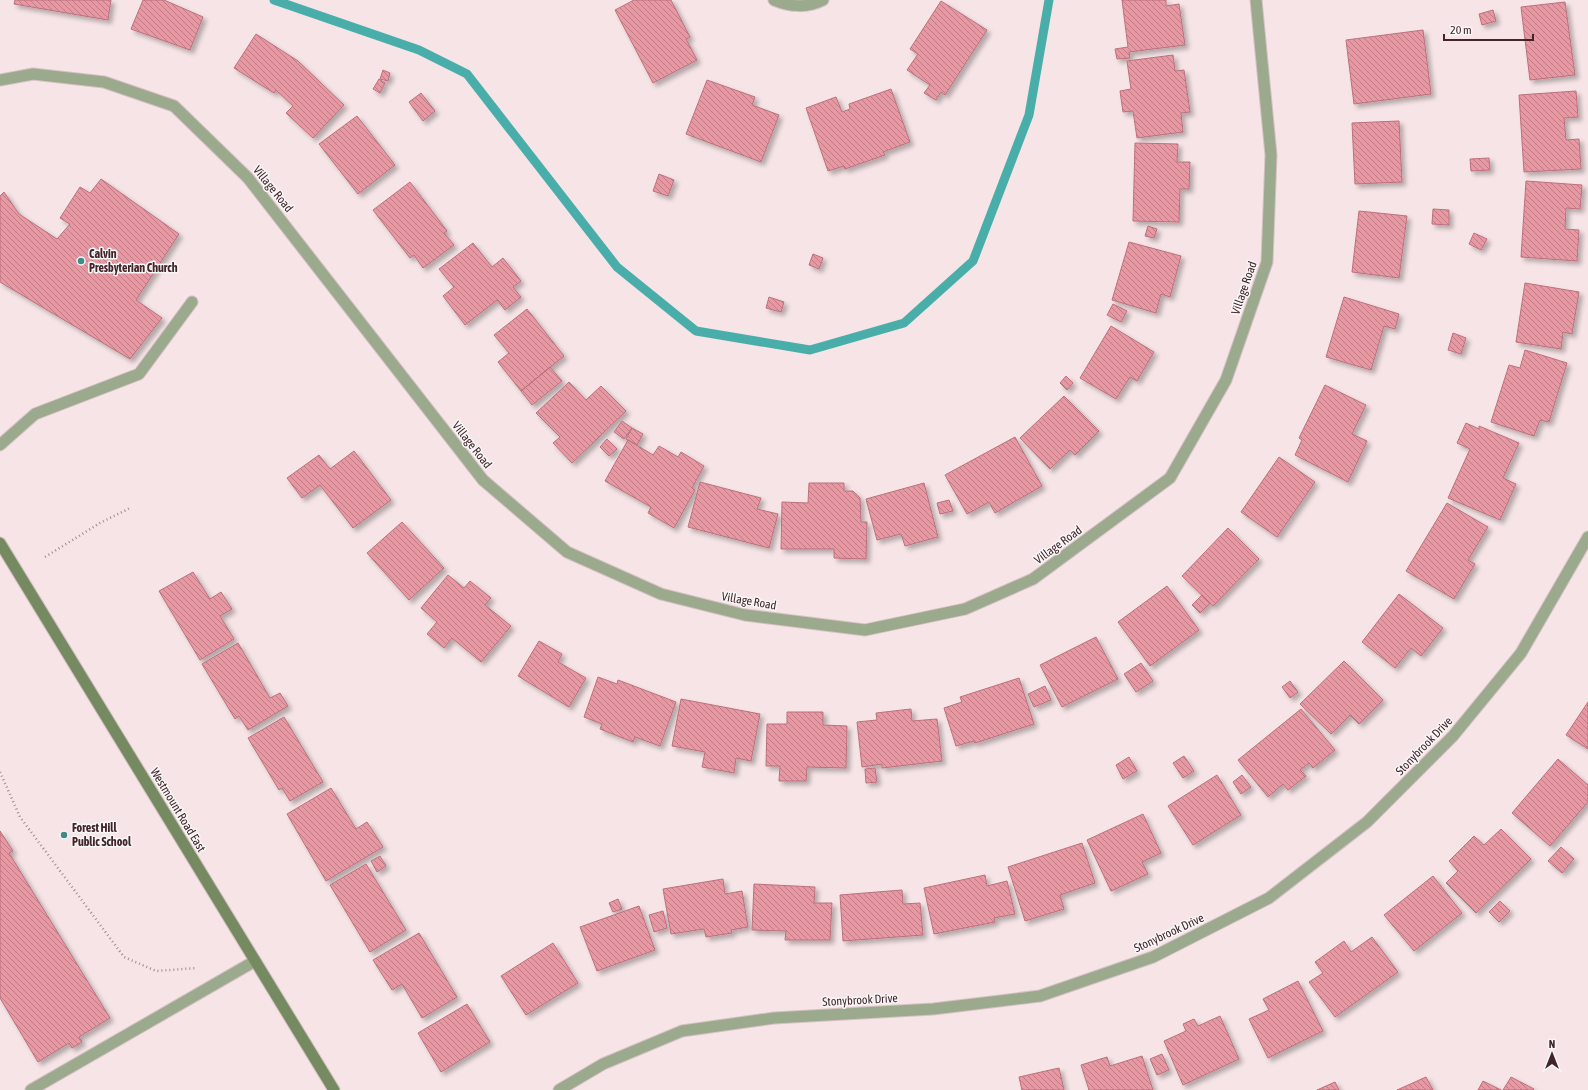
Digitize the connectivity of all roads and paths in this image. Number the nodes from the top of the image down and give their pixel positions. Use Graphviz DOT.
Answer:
graph roads {
  1 [pos="774,0"];
  2 [pos="823,0"];
  3 [pos="1256,0"];
  4 [pos="0,80"];
  5 [pos="192,302"];
  6 [pos="0,444"];
  7 [pos="130,508"];
  8 [pos="1588,537"];
  9 [pos="0,543"];
  10 [pos="44,557"];
  11 [pos="0,772"];
  12 [pos="255,961"];
  13 [pos="203,968"];
  14 [pos="30,1090"];
  15 [pos="334,1090"];
  16 [pos="559,1090"];
  1 -- 2 [label="street"];
  3 -- 4 [label="street, Village Road"];
  5 -- 6 [label="street"];
  7 -- 10 [label="path"];
  8 -- 16 [label="street, Stonybrook Drive"];
  9 -- 12 [label="main road, Westmount Road East"];
  11 -- 13 [label="path"];
  12 -- 14 [label="street"];
  12 -- 15 [label="main road, Westmount Road East"];
}
